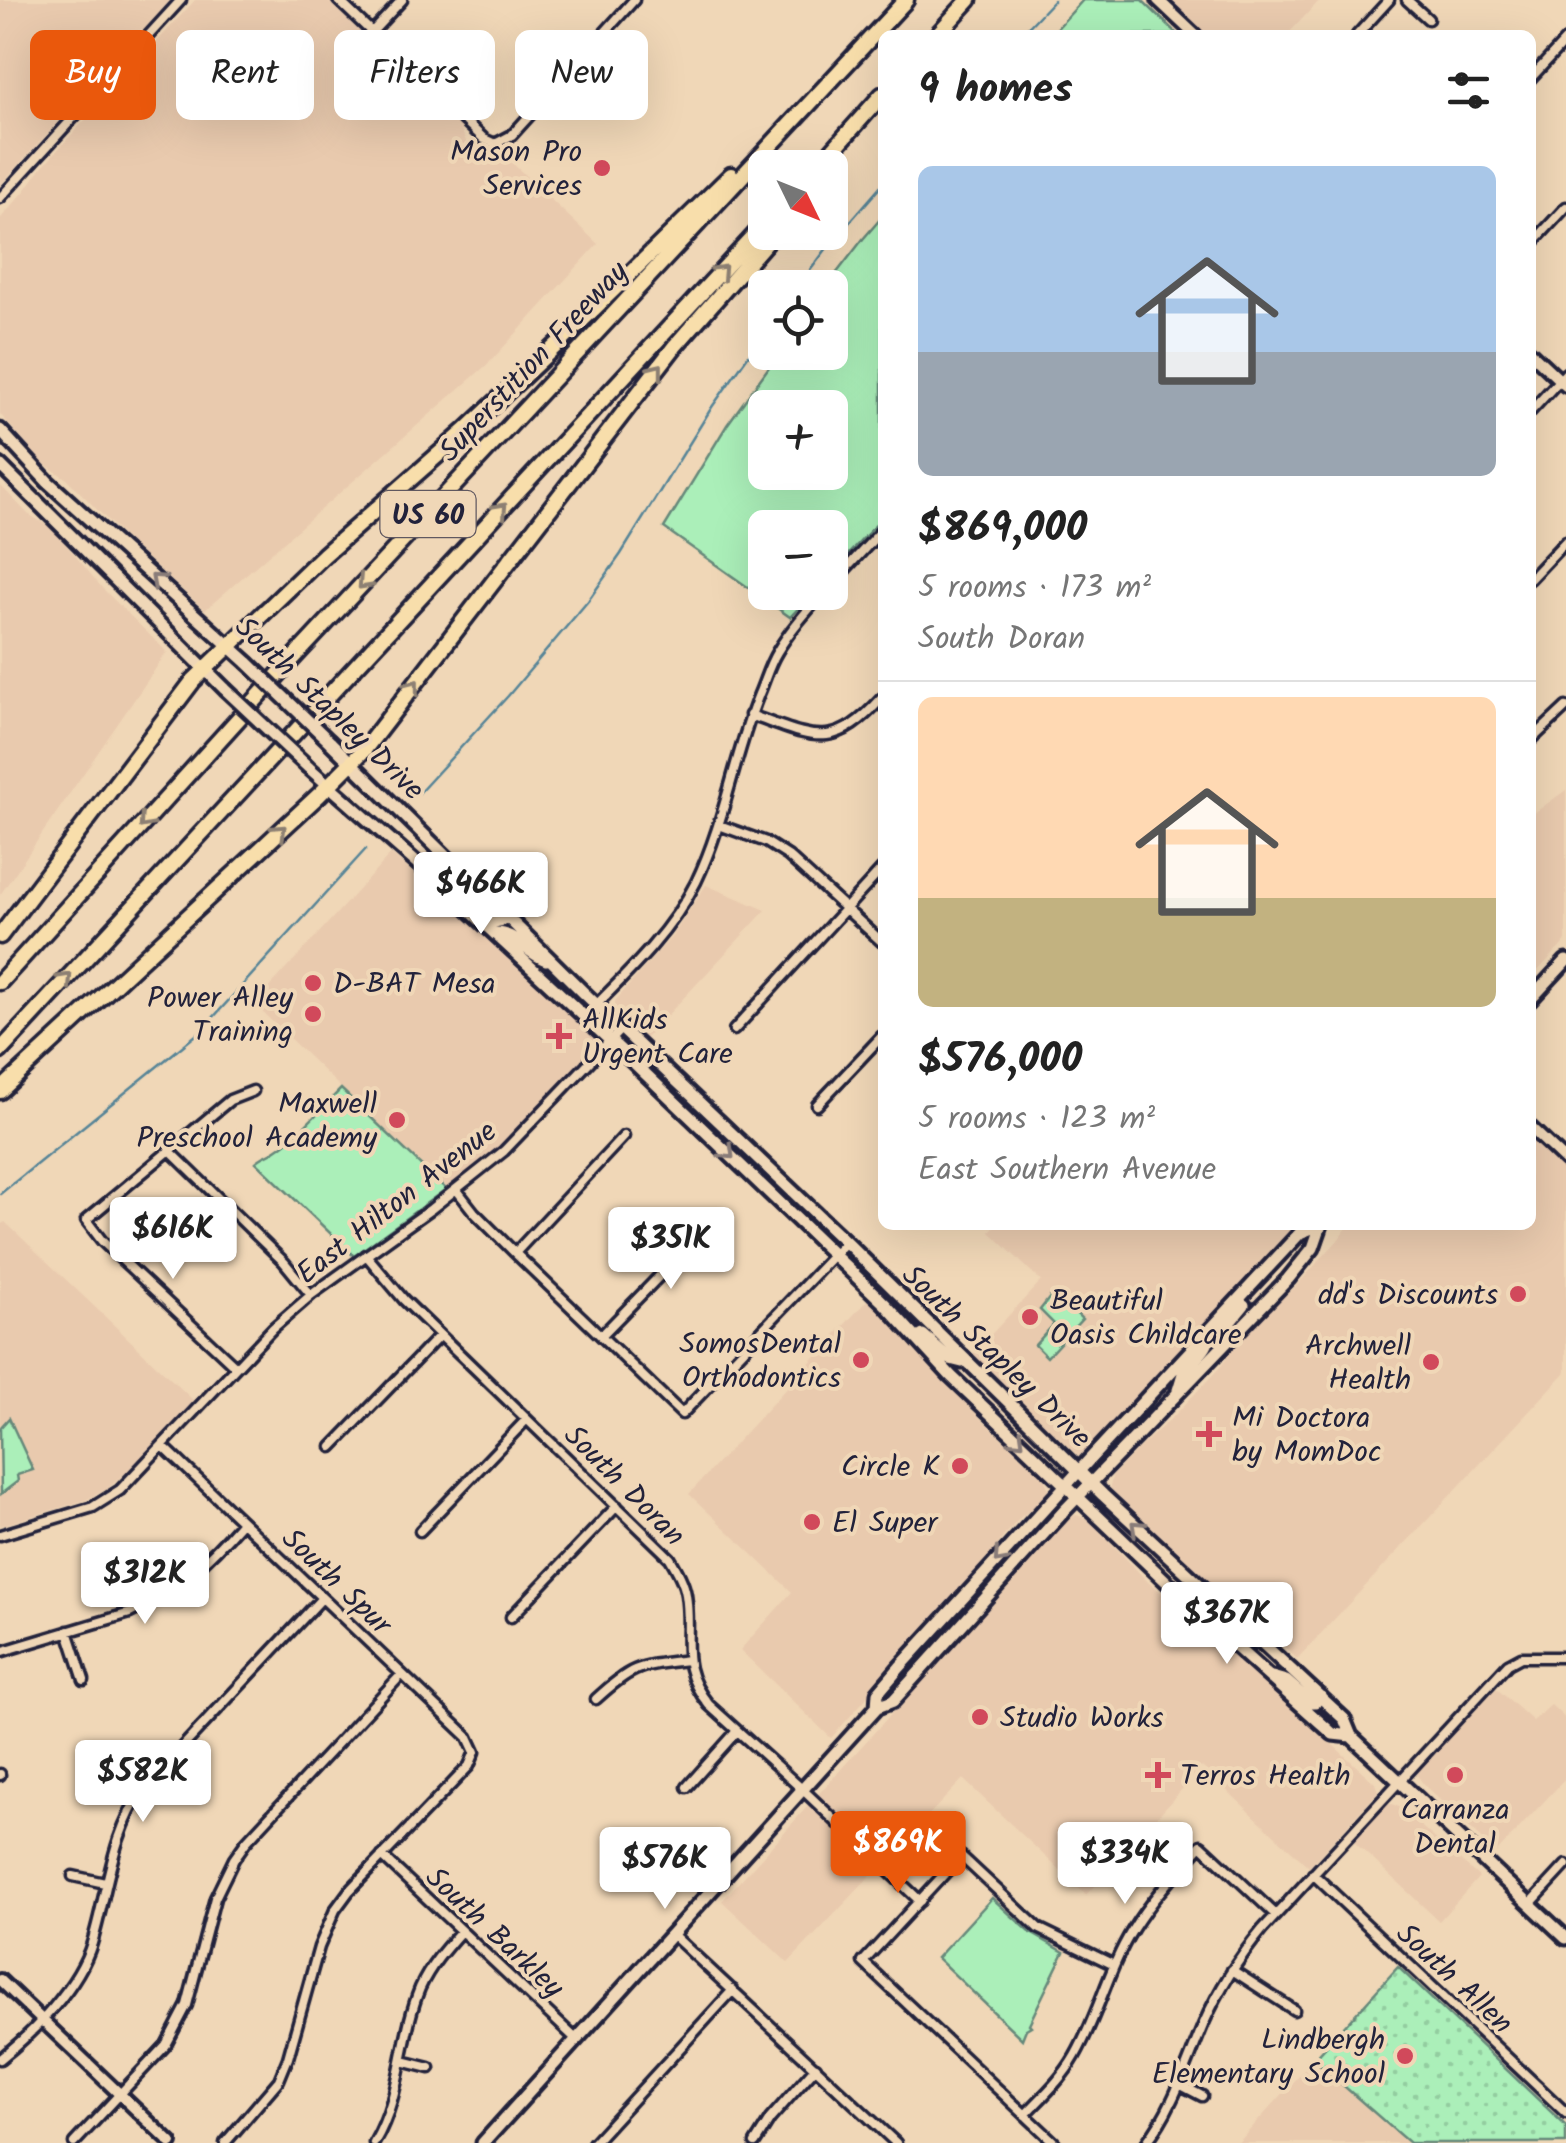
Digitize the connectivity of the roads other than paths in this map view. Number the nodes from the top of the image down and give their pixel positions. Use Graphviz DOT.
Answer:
graph roads {
  1 [pos="181,0"];
  2 [pos="338,0"];
  3 [pos="402,0"];
  4 [pos="634,0"];
  5 [pos="906,0"];
  6 [pos="969,0"];
  7 [pos="1158,0"];
  8 [pos="1389,0"];
  9 [pos="1407,0"];
  10 [pos="1428,19"];
  11 [pos="370,30"];
  12 [pos="374,30"];
  13 [pos="942,30"];
  14 [pos="1190,30"];
  15 [pos="1362,30"];
  16 [pos="1566,40"];
  17 [pos="859,50"];
  18 [pos="1536,72"];
  19 [pos="878,99"];
  20 [pos="464,120"];
  21 [pos="833,150"];
  22 [pos="0,198"];
  23 [pos="1566,208"];
  24 [pos="1536,240"];
  25 [pos="748,242"];
  26 [pos="758,250"];
  27 [pos="1536,357"];
  28 [pos="1564,380"];
  29 [pos="1536,406"];
  30 [pos="0,430"];
  31 [pos="0,465"];
  32 [pos="878,534"];
  33 [pos="1566,541"];
  34 [pos="848,567"];
  35 [pos="1536,573"];
  36 [pos="808,610"];
  37 [pos="229,646"];
  38 [pos="205,669"];
  39 [pos="878,703"];
  40 [pos="1566,707"];
  41 [pos="750,715"];
  42 [pos="1536,735"];
  43 [pos="352,762"];
  44 [pos="328,786"];
  45 [pos="718,825"];
  46 [pos="878,874"];
  47 [pos="453,896"];
  48 [pos="846,909"];
  49 [pos="508,919"];
  50 [pos="494,933"];
  51 [pos="0,936"];
  52 [pos="878,938"];
  53 [pos="1566,961"];
  54 [pos="552,962"];
  55 [pos="0,982"];
  56 [pos="1536,994"];
  57 [pos="596,1005"];
  58 [pos="584,1017"];
  59 [pos="621,1028"];
  60 [pos="734,1030"];
  61 [pos="878,1040"];
  62 [pos="610,1041"];
  63 [pos="0,1051"];
  64 [pos="253,1090"];
  65 [pos="0,1091"];
  66 [pos="817,1106"];
  67 [pos="1536,1133"];
  68 [pos="624,1136"];
  69 [pos="170,1150"];
  70 [pos="1566,1161"];
  71 [pos="456,1190"];
  72 [pos="714,1222"];
  73 [pos="1309,1230"];
  74 [pos="1318,1230"];
  75 [pos="846,1242"];
  76 [pos="514,1253"];
  77 [pos="834,1254"];
  78 [pos="366,1255"];
  79 [pos="1266,1270"];
  80 [pos="312,1295"];
  81 [pos="1209,1332"];
  82 [pos="440,1336"];
  83 [pos="601,1336"];
  84 [pos="918,1338"];
  85 [pos="1224,1346"];
  86 [pos="966,1362"];
  87 [pos="236,1368"];
  88 [pos="1178,1394"];
  89 [pos="526,1420"];
  90 [pos="163,1446"];
  91 [pos="332,1447"];
  92 [pos="1079,1470"];
  93 [pos="1092,1484"];
  94 [pos="1066,1485"];
  95 [pos="1078,1498"];
  96 [pos="617,1506"];
  97 [pos="242,1522"];
  98 [pos="420,1531"];
  99 [pos="0,1535"];
  100 [pos="1181,1595"];
  101 [pos="322,1598"];
  102 [pos="1228,1612"];
  103 [pos="511,1618"];
  104 [pos="937,1626"];
  105 [pos="1214,1627"];
  106 [pos="68,1631"];
  107 [pos="1261,1643"];
  108 [pos="0,1652"];
  109 [pos="1566,1658"];
  110 [pos="688,1660"];
  111 [pos="402,1674"];
  112 [pos="1268,1676"];
  113 [pos="84,1680"];
  114 [pos="910,1681"];
  115 [pos="1321,1696"];
  116 [pos="596,1700"];
  117 [pos="877,1707"];
  118 [pos="738,1730"];
  119 [pos="1351,1736"];
  120 [pos="1399,1780"];
  121 [pos="687,1787"];
  122 [pos="803,1790"];
  123 [pos="382,1856"];
  124 [pos="1566,1866"];
  125 [pos="1313,1874"];
  126 [pos="73,1876"];
  127 [pos="105,1884"];
  128 [pos="920,1901"];
  129 [pos="1530,1904"];
  130 [pos="1276,1915"];
  131 [pos="461,1931"];
  132 [pos="672,1934"];
  133 [pos="1566,1938"];
  134 [pos="1114,1964"];
  135 [pos="1232,1970"];
  136 [pos="0,1980"];
  137 [pos="733,1990"];
  138 [pos="1294,2010"];
  139 [pos="41,2019"];
  140 [pos="576,2040"];
  141 [pos="0,2059"];
  142 [pos="402,2060"];
  143 [pos="816,2067"];
  144 [pos="430,2068"];
  145 [pos="1180,2085"];
  146 [pos="119,2094"];
  147 [pos="1202,2096"];
  148 [pos="1566,2114"];
  149 [pos="1025,2115"];
  150 [pos="74,2143"];
  151 [pos="171,2143"];
  152 [pos="225,2143"];
  153 [pos="374,2143"];
  154 [pos="483,2143"];
  155 [pos="593,2143"];
  156 [pos="756,2143"];
  157 [pos="896,2143"];
  158 [pos="1054,2143"];
  159 [pos="1146,2143"];
  1 -- 22 [label="street"];
  2 -- 11 [label="street"];
  3 -- 12 [label="street"];
  4 -- 20 [label="street"];
  5 -- 17 [label="highway, Superstition Freeway / US 60"];
  6 -- 13 [label="highway"];
  7 -- 14 [label="street"];
  8 -- 15 [label="street"];
  9 -- 10 [label="street"];
  16 -- 18 [label="street"];
  17 -- 37 [label="highway"];
  17 -- 55 [label="highway, Superstition Freeway / US 60, one-way"];
  19 -- 21 [label="highway"];
  23 -- 24 [label="street"];
  63 -- 25 [label="highway, US 60, one-way"];
  43 -- 26 [label="highway, one-way"];
  27 -- 28 [label="street"];
  28 -- 29 [label="street"];
  37 -- 30 [label="main road, South Stapley Drive, one-way"];
  31 -- 38 [label="main road, South Stapley Drive"];
  32 -- 34 [label="street"];
  33 -- 35 [label="street"];
  36 -- 41 [label="street"];
  37 -- 38 [label="highway"];
  37 -- 43 [label="main road, South Stapley Drive, bridge"];
  38 -- 44 [label="main road, South Stapley Drive, bridge"];
  38 -- 51 [label="highway"];
  39 -- 41 [label="street"];
  40 -- 42 [label="street"];
  41 -- 45 [label="street"];
  43 -- 44 [label="highway"];
  43 -- 49 [label="main road, South Stapley Drive"];
  44 -- 47 [label="main road, South Stapley Drive"];
  65 -- 44 [label="highway, one-way"];
  45 -- 48 [label="street"];
  45 -- 57 [label="street"];
  46 -- 48 [label="street"];
  47 -- 49 [label="main road"];
  47 -- 50 [label="main road, South Stapley Drive"];
  48 -- 52 [label="street"];
  48 -- 60 [label="street"];
  49 -- 54 [label="main road, South Stapley Drive"];
  50 -- 54 [label="main road"];
  50 -- 58 [label="main road, South Stapley Drive"];
  53 -- 56 [label="main road"];
  54 -- 57 [label="main road, South Stapley Drive"];
  57 -- 58 [label="street"];
  57 -- 59 [label="main road, South Stapley Drive"];
  58 -- 62 [label="main road, South Stapley Drive"];
  59 -- 62 [label="street, East Hilton Avenue"];
  59 -- 75 [label="main road, South Stapley Drive"];
  61 -- 66 [label="street"];
  62 -- 71 [label="street, East Hilton Avenue"];
  62 -- 77 [label="main road, South Stapley Drive, one-way"];
  64 -- 69 [label="street"];
  67 -- 70 [label="street"];
  68 -- 76 [label="street"];
  69 -- 80 [label="street"];
  69 -- 87 [label="street"];
  71 -- 76 [label="street"];
  71 -- 78 [label="street, East Hilton Avenue"];
  72 -- 83 [label="street"];
  73 -- 79 [label="main road"];
  74 -- 85 [label="main road"];
  75 -- 77 [label="street"];
  75 -- 86 [label="main road, South Stapley Drive"];
  76 -- 83 [label="street"];
  77 -- 83 [label="street"];
  77 -- 84 [label="main road, South Stapley Drive"];
  78 -- 80 [label="street, East Hilton Avenue"];
  78 -- 82 [label="street, South Doran"];
  79 -- 81 [label="main road"];
  79 -- 85 [label="main road"];
  80 -- 87 [label="street, East Hilton Avenue"];
  81 -- 88 [label="main road"];
  81 -- 92 [label="main road"];
  82 -- 89 [label="street, South Doran"];
  82 -- 91 [label="street"];
  84 -- 86 [label="main road"];
  84 -- 94 [label="main road, South Stapley Drive, one-way"];
  85 -- 88 [label="main road"];
  86 -- 92 [label="main road, South Stapley Drive"];
  87 -- 90 [label="street, East Hilton Avenue"];
  88 -- 93 [label="main road"];
  89 -- 96 [label="street, South Doran"];
  89 -- 98 [label="street"];
  90 -- 97 [label="street, South Spur"];
  90 -- 99 [label="street, East Hilton Avenue"];
  92 -- 93 [label="main road, South Stapley Drive"];
  92 -- 94 [label="main road"];
  93 -- 95 [label="main road"];
  102 -- 93 [label="main road, South Stapley Drive, one-way"];
  94 -- 95 [label="main road, South Stapley Drive"];
  94 -- 104 [label="main road, one-way"];
  95 -- 100 [label="main road, South Stapley Drive"];
  95 -- 114 [label="main road"];
  96 -- 103 [label="street"];
  96 -- 110 [label="street, South Doran"];
  97 -- 101 [label="street, South Spur"];
  97 -- 106 [label="street"];
  100 -- 102 [label="main road"];
  100 -- 105 [label="main road, South Stapley Drive"];
  101 -- 111 [label="street, South Spur"];
  101 -- 127 [label="street"];
  102 -- 107 [label="main road, South Stapley Drive"];
  104 -- 114 [label="main road"];
  104 -- 117 [label="main road"];
  105 -- 107 [label="main road"];
  105 -- 112 [label="main road, South Stapley Drive"];
  106 -- 108 [label="street"];
  106 -- 113 [label="street"];
  107 -- 115 [label="main road, South Stapley Drive"];
  109 -- 120 [label="street"];
  110 -- 116 [label="street"];
  110 -- 118 [label="street, South Doran"];
  111 -- 123 [label="street, South Spur"];
  111 -- 146 [label="street"];
  112 -- 115 [label="main road"];
  112 -- 119 [label="main road, South Stapley Drive"];
  114 -- 117 [label="main road"];
  115 -- 119 [label="main road, South Stapley Drive"];
  117 -- 122 [label="main road"];
  118 -- 121 [label="street"];
  118 -- 122 [label="street, South Doran"];
  119 -- 120 [label="main road, South Stapley Drive"];
  120 -- 125 [label="street"];
  120 -- 129 [label="main road, South Stapley Drive"];
  122 -- 128 [label="street, South Doran"];
  122 -- 132 [label="main road"];
  123 -- 131 [label="street, South Barkley"];
  123 -- 152 [label="street"];
  124 -- 129 [label="street"];
  125 -- 130 [label="street"];
  125 -- 148 [label="street, South Allen"];
  126 -- 127 [label="street"];
  127 -- 139 [label="street"];
  128 -- 134 [label="street"];
  128 -- 149 [label="street"];
  129 -- 133 [label="main road, South Stapley Drive"];
  130 -- 134 [label="street"];
  130 -- 135 [label="street"];
  131 -- 140 [label="street, South Barkley"];
  131 -- 142 [label="street"];
  132 -- 137 [label="street"];
  132 -- 140 [label="main road"];
  134 -- 149 [label="street"];
  135 -- 138 [label="street"];
  135 -- 145 [label="street"];
  136 -- 139 [label="street"];
  137 -- 143 [label="street"];
  137 -- 155 [label="street"];
  139 -- 141 [label="street"];
  139 -- 146 [label="street"];
  140 -- 154 [label="main road"];
  142 -- 144 [label="street"];
  142 -- 153 [label="street"];
  143 -- 156 [label="street"];
  143 -- 157 [label="street"];
  145 -- 147 [label="street"];
  145 -- 159 [label="street"];
  146 -- 150 [label="street"];
  146 -- 151 [label="street"];
  149 -- 158 [label="street"];
}
